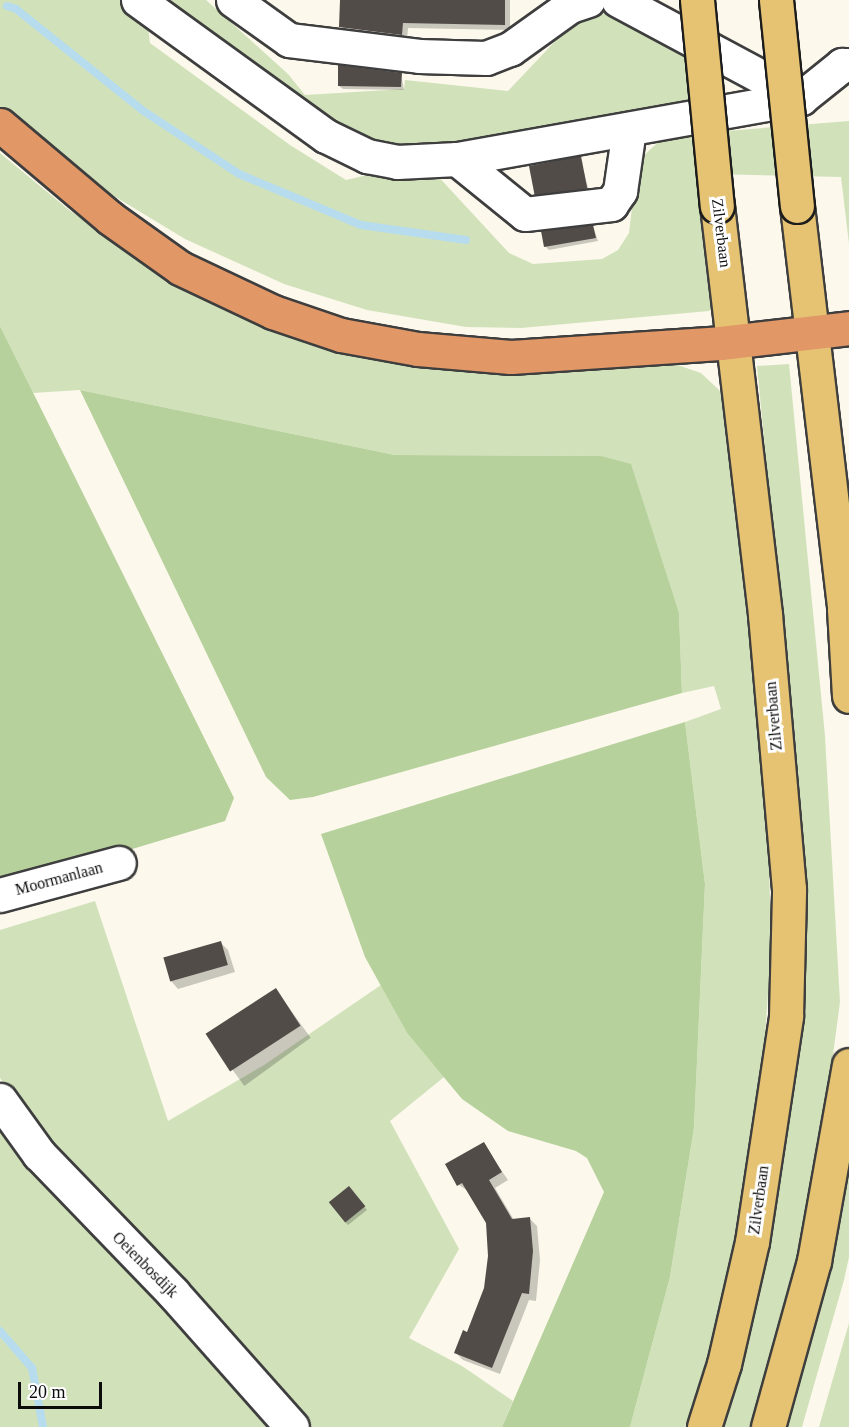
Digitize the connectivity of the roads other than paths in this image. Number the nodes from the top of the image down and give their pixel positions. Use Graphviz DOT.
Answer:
graph roads {
  1 [pos="138,0"];
  2 [pos="233,0"];
  3 [pos="588,0"];
  4 [pos="618,0"];
  5 [pos="697,0"];
  6 [pos="776,0"];
  7 [pos="849,65"];
  8 [pos="801,98"];
  9 [pos="0,125"];
  10 [pos="629,129"];
  11 [pos="457,159"];
  12 [pos="849,328"];
  13 [pos="810,332"];
  14 [pos="735,341"];
  15 [pos="849,696"];
  16 [pos="118,863"];
  17 [pos="0,895"];
  18 [pos="849,1065"];
  19 [pos="0,1100"];
  20 [pos="292,1427"];
  21 [pos="704,1427"];
  22 [pos="768,1427"];
  1 -- 11 [label="street"];
  2 -- 3 [label="street"];
  4 -- 8 [label="street"];
  5 -- 14 [label="main road, Zilverbaan, bridge"];
  6 -- 13 [label="main road, bridge"];
  7 -- 8 [label="street"];
  8 -- 10 [label="street"];
  9 -- 14 [label="highway"];
  10 -- 11 [label="street"];
  10 -- 11 [label="street"];
  12 -- 13 [label="highway"];
  13 -- 14 [label="highway"];
  13 -- 15 [label="main road"];
  14 -- 21 [label="main road, Zilverbaan"];
  16 -- 17 [label="street, Moormanlaan"];
  18 -- 22 [label="main road"];
  19 -- 20 [label="street, Oeienbosdijk"];
}
